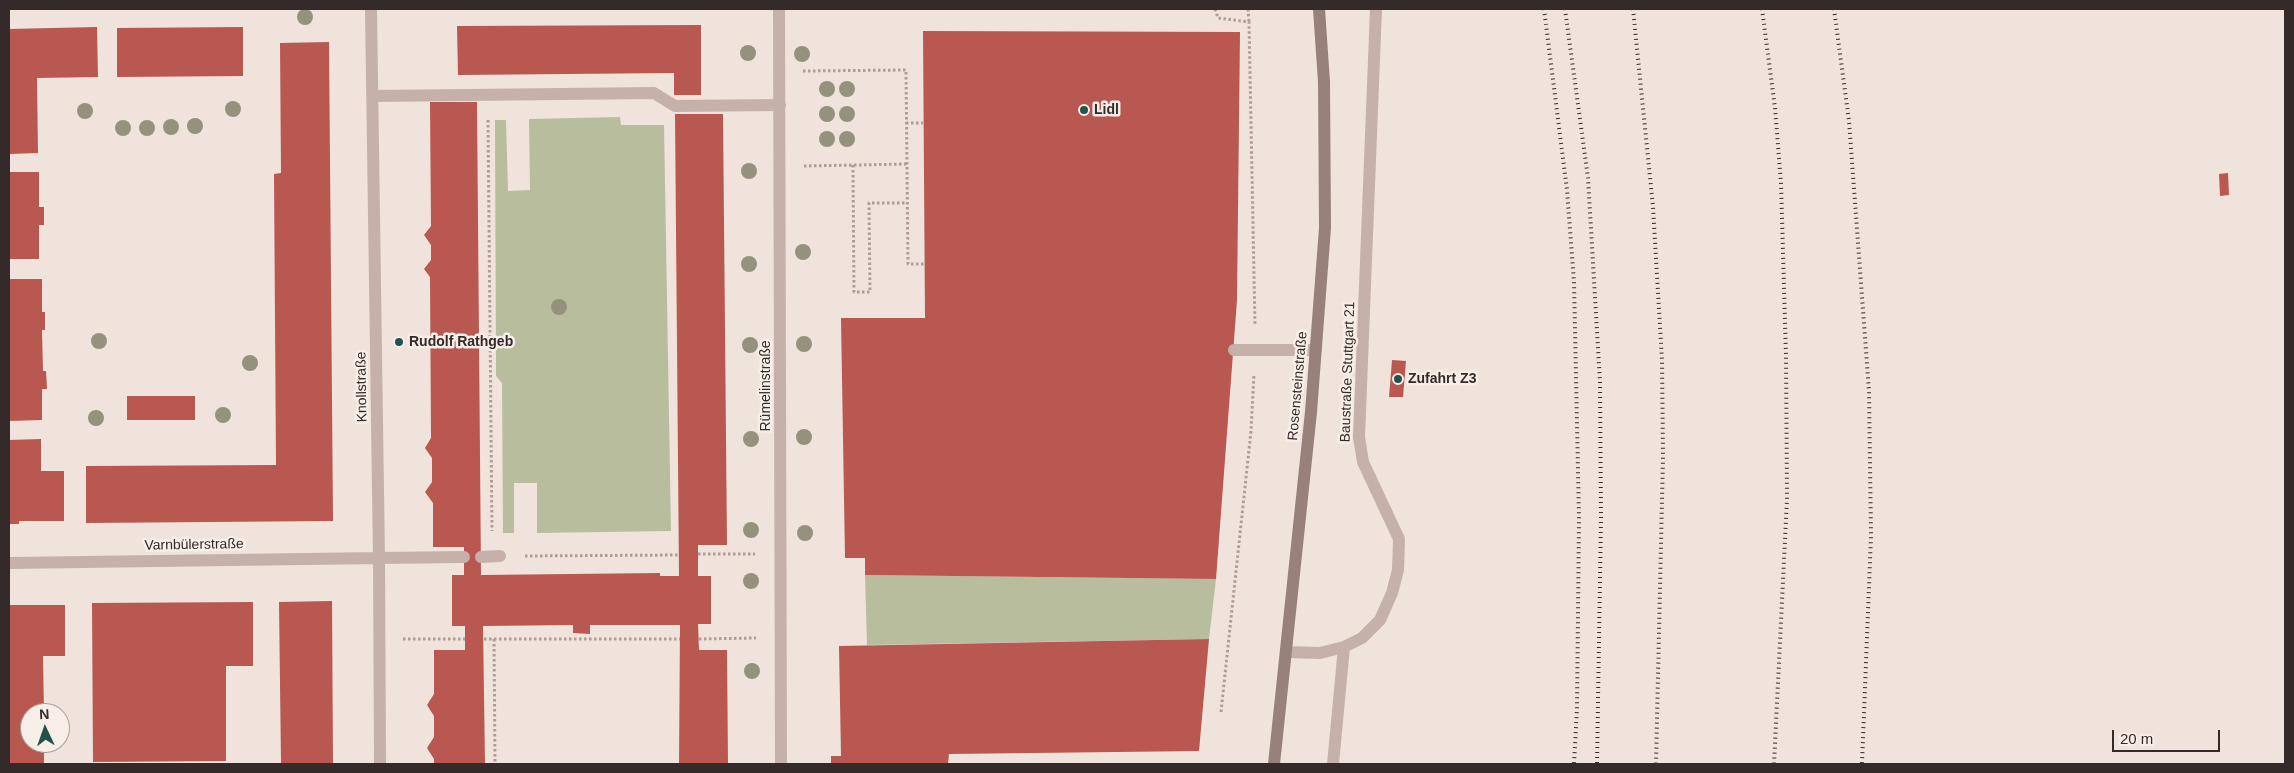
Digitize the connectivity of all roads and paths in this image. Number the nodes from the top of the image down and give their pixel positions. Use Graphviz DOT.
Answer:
graph roads {
  1 [pos="371,9"];
  2 [pos="779,9"];
  3 [pos="1248,9"];
  4 [pos="1320,9"];
  5 [pos="1376,9"];
  6 [pos="1249,22"];
  7 [pos="780,71"];
  8 [pos="488,94"];
  9 [pos="373,96"];
  10 [pos="780,105"];
  11 [pos="906,123"];
  12 [pos="923,123"];
  13 [pos="907,164"];
  14 [pos="853,165"];
  15 [pos="781,166"];
  16 [pos="907,203"];
  17 [pos="924,264"];
  18 [pos="1234,350"];
  19 [pos="1316,350"];
  20 [pos="781,553"];
  21 [pos="679,554"];
  22 [pos="698,554"];
  23 [pos="464,557"];
  24 [pos="379,558"];
  25 [pos="9,563"];
  26 [pos="680,638"];
  27 [pos="781,638"];
  28 [pos="379,639"];
  29 [pos="465,639"];
  30 [pos="484,639"];
  31 [pos="494,639"];
  32 [pos="698,639"];
  33 [pos="1344,647"];
  34 [pos="1286,652"];
  35 [pos="380,764"];
  36 [pos="495,764"];
  37 [pos="781,764"];
  38 [pos="1274,764"];
  39 [pos="1333,764"];
  1 -- 9 [label="street, Knollstraße"];
  2 -- 7 [label="street, Rümelinstraße"];
  3 -- 6 [label="path"];
  4 -- 19 [label="street, Rosensteinstraße"];
  5 -- 33 [label="street, Baustraße Stuttgart 21"];
  7 -- 10 [label="street, Rümelinstraße"];
  7 -- 11 [label="path"];
  8 -- 9 [label="street"];
  8 -- 10 [label="street"];
  8 -- 21 [label="path"];
  9 -- 24 [label="street, Knollstraße"];
  10 -- 15 [label="street, Rümelinstraße"];
  11 -- 12 [label="path"];
  11 -- 13 [label="path"];
  13 -- 14 [label="path"];
  13 -- 16 [label="path"];
  14 -- 15 [label="path"];
  14 -- 16 [label="path"];
  15 -- 20 [label="street, Rümelinstraße"];
  16 -- 17 [label="path"];
  18 -- 19 [label="street"];
  19 -- 34 [label="street, Rosensteinstraße"];
  20 -- 22 [label="path"];
  20 -- 27 [label="street, Rümelinstraße"];
  23 -- 24 [label="street, Varnbülerstraße"];
  24 -- 25 [label="street, Varnbülerstraße"];
  24 -- 28 [label="street, Knollstraße"];
  26 -- 31 [label="path"];
  27 -- 32 [label="path"];
  27 -- 37 [label="street, Rümelinstraße"];
  28 -- 29 [label="path"];
  28 -- 35 [label="street, Knollstraße"];
  30 -- 31 [label="path"];
  31 -- 36 [label="path"];
  33 -- 34 [label="street, Baustraße Stuttgart 21"];
  33 -- 39 [label="street"];
  34 -- 38 [label="street, Rosensteinstraße"];
}
